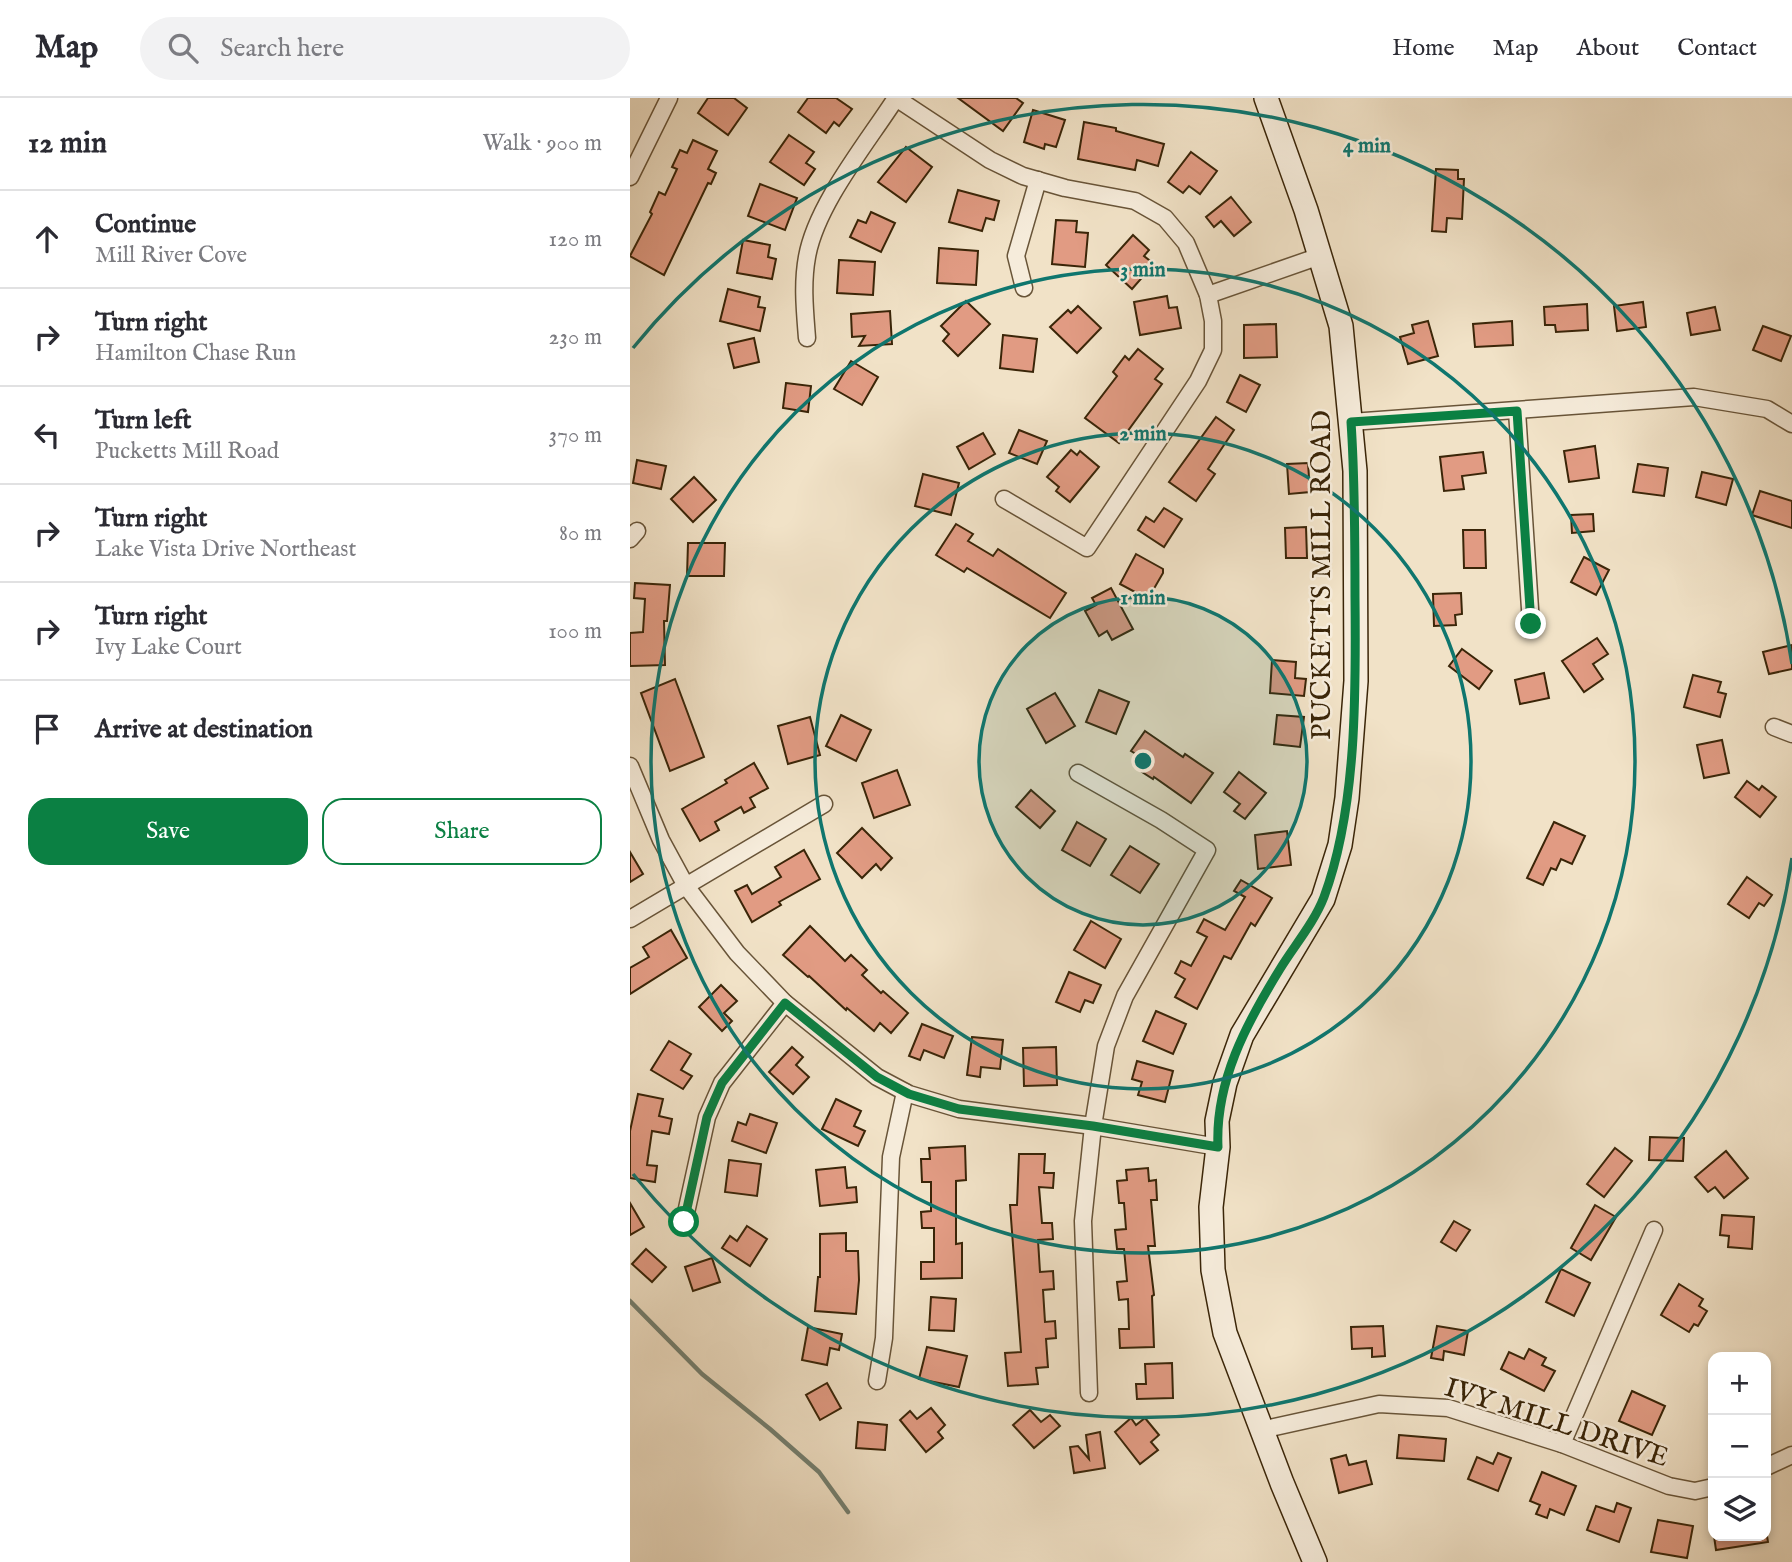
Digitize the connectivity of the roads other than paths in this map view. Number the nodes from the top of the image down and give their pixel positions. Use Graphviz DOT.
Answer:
graph roads {
  1 [pos="669,98"];
  2 [pos="896,98"];
  3 [pos="1266,98"];
  4 [pos="630,177"];
  5 [pos="1038,180"];
  6 [pos="1320,256"];
  7 [pos="1024,288"];
  8 [pos="1208,295"];
  9 [pos="807,338"];
  10 [pos="1517,411"];
  11 [pos="1351,422"];
  12 [pos="1792,424"];
  13 [pos="1004,499"];
  14 [pos="1531,624"];
  15 [pos="1774,727"];
  16 [pos="1792,734"];
  17 [pos="630,766"];
  18 [pos="1077,773"];
  19 [pos="824,804"];
  20 [pos="686,886"];
  21 [pos="630,919"];
  22 [pos="785,1003"];
  23 [pos="905,1092"];
  24 [pos="1093,1126"];
  25 [pos="1218,1147"];
  26 [pos="684,1222"];
  27 [pos="1654,1230"];
  28 [pos="877,1381"];
  29 [pos="1089,1393"];
  30 [pos="1261,1430"];
  31 [pos="1562,1444"];
  32 [pos="1792,1455"];
  33 [pos="1771,1465"];
  34 [pos="1708,1488"];
  35 [pos="1315,1562"];
  1 -- 4 [label="street"];
  2 -- 5 [label="street"];
  2 -- 9 [label="street"];
  3 -- 6 [label="street, PUCKETTS MILL ROAD"];
  5 -- 7 [label="street"];
  5 -- 8 [label="street"];
  6 -- 8 [label="street"];
  6 -- 11 [label="street, PUCKETTS MILL ROAD"];
  8 -- 13 [label="street"];
  10 -- 11 [label="street"];
  10 -- 12 [label="street"];
  10 -- 14 [label="street"];
  11 -- 25 [label="street, PUCKETTS MILL ROAD"];
  15 -- 16 [label="street"];
  17 -- 20 [label="street"];
  18 -- 24 [label="street"];
  19 -- 20 [label="street"];
  20 -- 21 [label="street"];
  20 -- 22 [label="street"];
  22 -- 23 [label="street"];
  22 -- 26 [label="street"];
  23 -- 24 [label="street"];
  23 -- 28 [label="street"];
  24 -- 25 [label="street"];
  24 -- 29 [label="street"];
  25 -- 30 [label="street, PUCKETTS MILL ROAD"];
  27 -- 31 [label="street"];
  30 -- 31 [label="street, IVY MILL DRIVE"];
  30 -- 35 [label="street, PUCKETTS MILL ROAD"];
  31 -- 34 [label="street, IVY MILL DRIVE"];
  32 -- 33 [label="street"];
}
